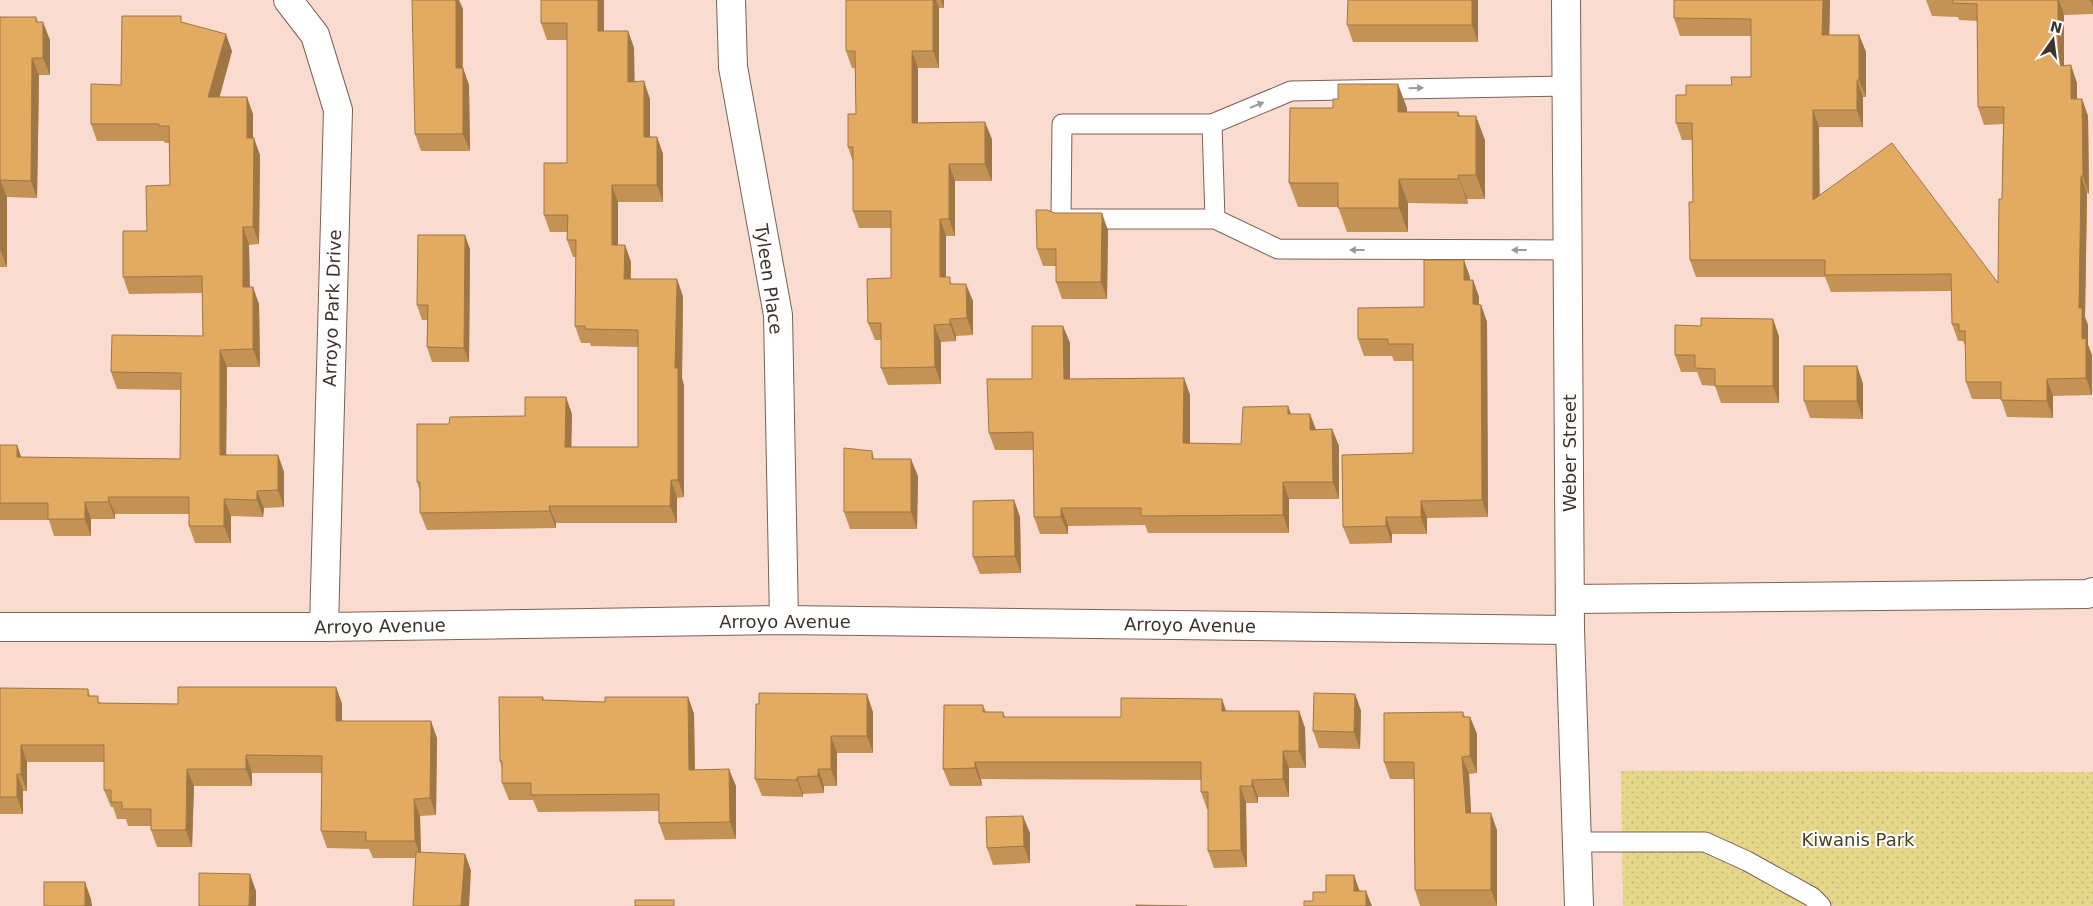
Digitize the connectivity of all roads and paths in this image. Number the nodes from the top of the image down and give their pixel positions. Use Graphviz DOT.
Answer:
graph roads {
  1 [pos="288,0"];
  2 [pos="732,0"];
  3 [pos="1566,0"];
  4 [pos="1567,86"];
  5 [pos="1212,124"];
  6 [pos="1215,219"];
  7 [pos="1568,250"];
  8 [pos="2093,592"];
  9 [pos="1570,599"];
  10 [pos="784,620"];
  11 [pos="0,627"];
  12 [pos="324,627"];
  13 [pos="1570,630"];
  14 [pos="1577,842"];
  15 [pos="1579,906"];
  16 [pos="1821,906"];
  1 -- 12 [label="street, Arroyo Park Drive"];
  2 -- 10 [label="street, Tyleen Place"];
  3 -- 4 [label="street, Weber Street"];
  5 -- 4 [label="lane, one-way"];
  4 -- 7 [label="street, Weber Street"];
  5 -- 6 [label="lane"];
  5 -- 6 [label="lane"];
  7 -- 6 [label="lane, one-way"];
  7 -- 9 [label="street, Weber Street"];
  8 -- 9 [label="street"];
  9 -- 13 [label="street, Weber Street"];
  10 -- 12 [label="street, Arroyo Avenue"];
  10 -- 13 [label="street, Arroyo Avenue"];
  11 -- 12 [label="street, Arroyo Avenue"];
  13 -- 14 [label="street, Weber Street"];
  14 -- 15 [label="street, Weber Street"];
  14 -- 16 [label="lane"];
}
